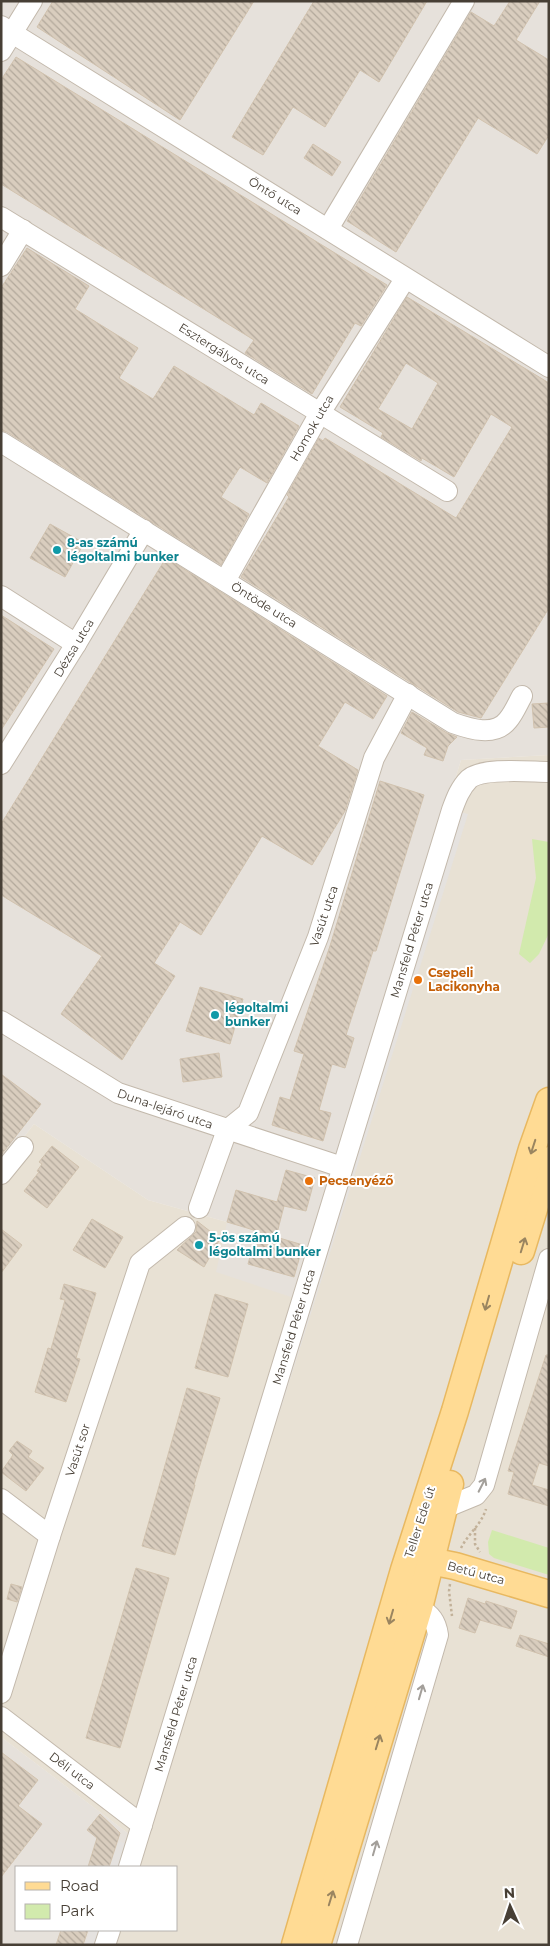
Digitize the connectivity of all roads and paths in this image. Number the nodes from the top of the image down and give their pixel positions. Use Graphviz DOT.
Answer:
graph roads {
  1 [pos="32,1"];
  2 [pos="464,1"];
  3 [pos="7,30"];
  4 [pos="1,51"];
  5 [pos="1,217"];
  6 [pos="328,229"];
  7 [pos="23,230"];
  8 [pos="1,266"];
  9 [pos="405,278"];
  10 [pos="549,367"];
  11 [pos="320,413"];
  12 [pos="1,442"];
  13 [pos="447,491"];
  14 [pos="144,530"];
  15 [pos="225,581"];
  16 [pos="1,596"];
  17 [pos="76,644"];
  18 [pos="408,694"];
  19 [pos="522,696"];
  20 [pos="1,764"];
  21 [pos="549,772"];
  22 [pos="1,1021"];
  23 [pos="549,1101"];
  24 [pos="227,1130"];
  25 [pos="23,1147"];
  26 [pos="549,1160"];
  27 [pos="342,1167"];
  28 [pos="1,1174"];
  29 [pos="199,1208"];
  30 [pos="185,1227"];
  31 [pos="549,1259"];
  32 [pos="1,1499"];
  33 [pos="442,1509"];
  34 [pos="50,1536"];
  35 [pos="430,1561"];
  36 [pos="404,1570"];
  37 [pos="549,1594"];
  38 [pos="419,1608"];
  39 [pos="1,1693"];
  40 [pos="1,1717"];
  41 [pos="142,1825"];
  42 [pos="129,1866"];
  43 [pos="110,1931"];
  44 [pos="105,1945"];
  45 [pos="295,1945"];
  46 [pos="317,1945"];
  47 [pos="347,1945"];
  1 -- 3 [label="street"];
  2 -- 6 [label="street"];
  3 -- 4 [label="street"];
  3 -- 6 [label="street, Öntő utca"];
  5 -- 7 [label="street, Esztergályos utca"];
  6 -- 9 [label="street, Öntő utca"];
  7 -- 8 [label="street"];
  7 -- 11 [label="street, Esztergályos utca"];
  9 -- 10 [label="street, Öntő utca"];
  9 -- 11 [label="street, Homok utca"];
  11 -- 13 [label="street, Esztergályos utca"];
  11 -- 15 [label="street, Homok utca"];
  12 -- 14 [label="street, Öntöde utca"];
  14 -- 15 [label="street, Öntöde utca"];
  14 -- 17 [label="street, Dézsa utca"];
  15 -- 18 [label="street, Öntöde utca"];
  16 -- 17 [label="street"];
  17 -- 20 [label="street, Dézsa utca"];
  18 -- 19 [label="street, Öntöde utca"];
  18 -- 24 [label="street, Vasút utca"];
  21 -- 27 [label="street, Mansfeld Péter utca"];
  22 -- 24 [label="street, Duna-lejáró utca"];
  23 -- 36 [label="main road, Teller Ede út, one-way"];
  24 -- 27 [label="street, Duna-lejáró utca"];
  24 -- 29 [label="street"];
  25 -- 28 [label="street"];
  33 -- 26 [label="main road, Teller Ede út, one-way"];
  27 -- 41 [label="street, Mansfeld Péter utca"];
  30 -- 34 [label="street, Vasút sor"];
  33 -- 31 [label="street, Teller Ede út, one-way"];
  32 -- 34 [label="street"];
  33 -- 35 [label="main road, Teller Ede út"];
  34 -- 39 [label="street, Vasút sor"];
  35 -- 36 [label="main road, Betű utca"];
  35 -- 37 [label="main road, Betű utca"];
  35 -- 38 [label="main road, Teller Ede út"];
  36 -- 45 [label="main road, Teller Ede út, one-way"];
  46 -- 38 [label="main road, Teller Ede út, one-way"];
  47 -- 38 [label="street, one-way"];
  40 -- 41 [label="street, Déli utca"];
  41 -- 42 [label="street, Mansfeld Péter utca"];
  43 -- 44 [label="street"];
}
